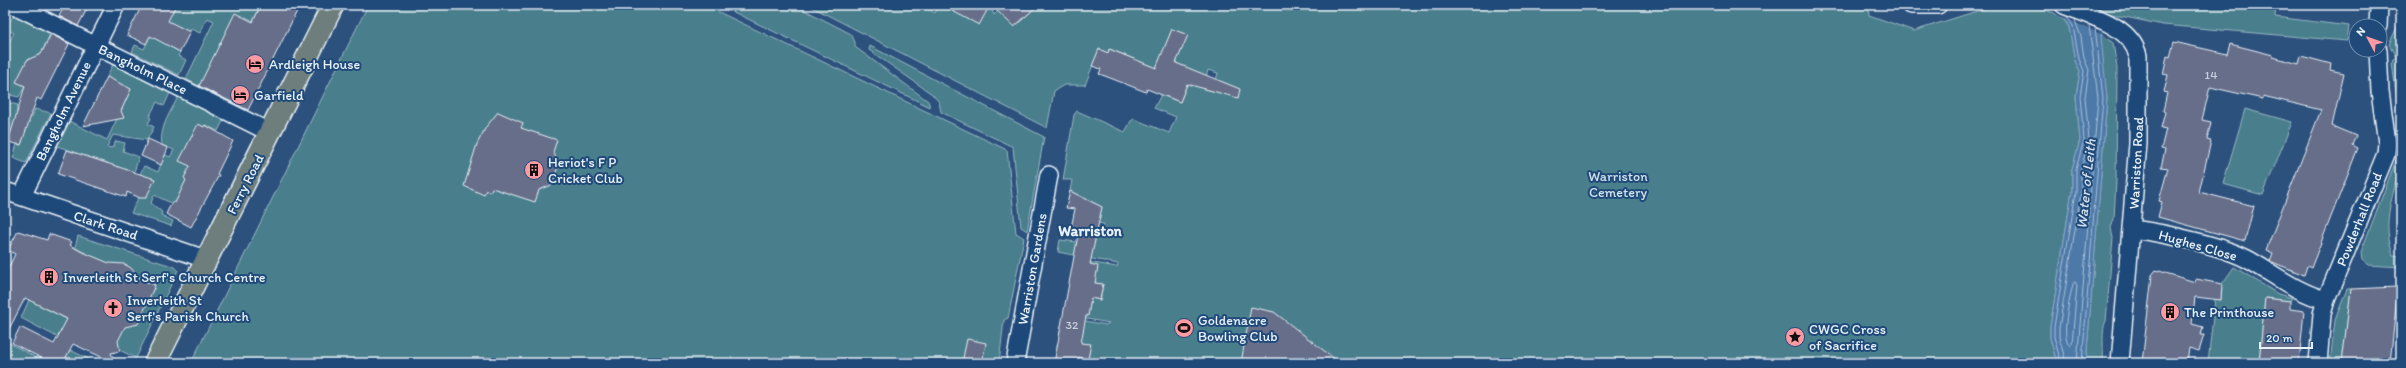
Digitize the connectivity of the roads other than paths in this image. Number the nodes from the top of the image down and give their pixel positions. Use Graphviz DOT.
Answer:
graph roads {
  1 [pos="14,5"];
  2 [pos="116,5"];
  3 [pos="333,5"];
  4 [pos="1911,5"];
  5 [pos="1938,5"];
  6 [pos="2064,5"];
  7 [pos="2379,5"];
  8 [pos="2378,18"];
  9 [pos="96,45"];
  10 [pos="2378,58"];
  11 [pos="271,133"];
  12 [pos="1049,175"];
  13 [pos="5,191"];
  14 [pos="22,196"];
  15 [pos="2132,230"];
  16 [pos="208,260"];
  17 [pos="2326,300"];
  18 [pos="155,363"];
  19 [pos="1015,363"];
  20 [pos="2120,363"];
  21 [pos="2318,363"];
  1 -- 9 [label="street, Bangholm Place"];
  2 -- 9 [label="street, Bangholm Avenue"];
  3 -- 11 [label="main road, Ferry Road"];
  4 -- 5 [label="street"];
  6 -- 15 [label="street, Warriston Road"];
  7 -- 8 [label="street"];
  9 -- 11 [label="street, Bangholm Place"];
  9 -- 14 [label="street, Bangholm Avenue"];
  10 -- 17 [label="street, Powderhall Road"];
  11 -- 16 [label="main road, Ferry Road"];
  12 -- 19 [label="street, Warriston Gardens"];
  13 -- 14 [label="street, Clark Road"];
  14 -- 16 [label="street, Clark Road"];
  15 -- 17 [label="street, Hughes Close"];
  15 -- 20 [label="street, Warriston Road"];
  16 -- 18 [label="main road, Ferry Road"];
  17 -- 21 [label="street, Powderhall Road"];
}
